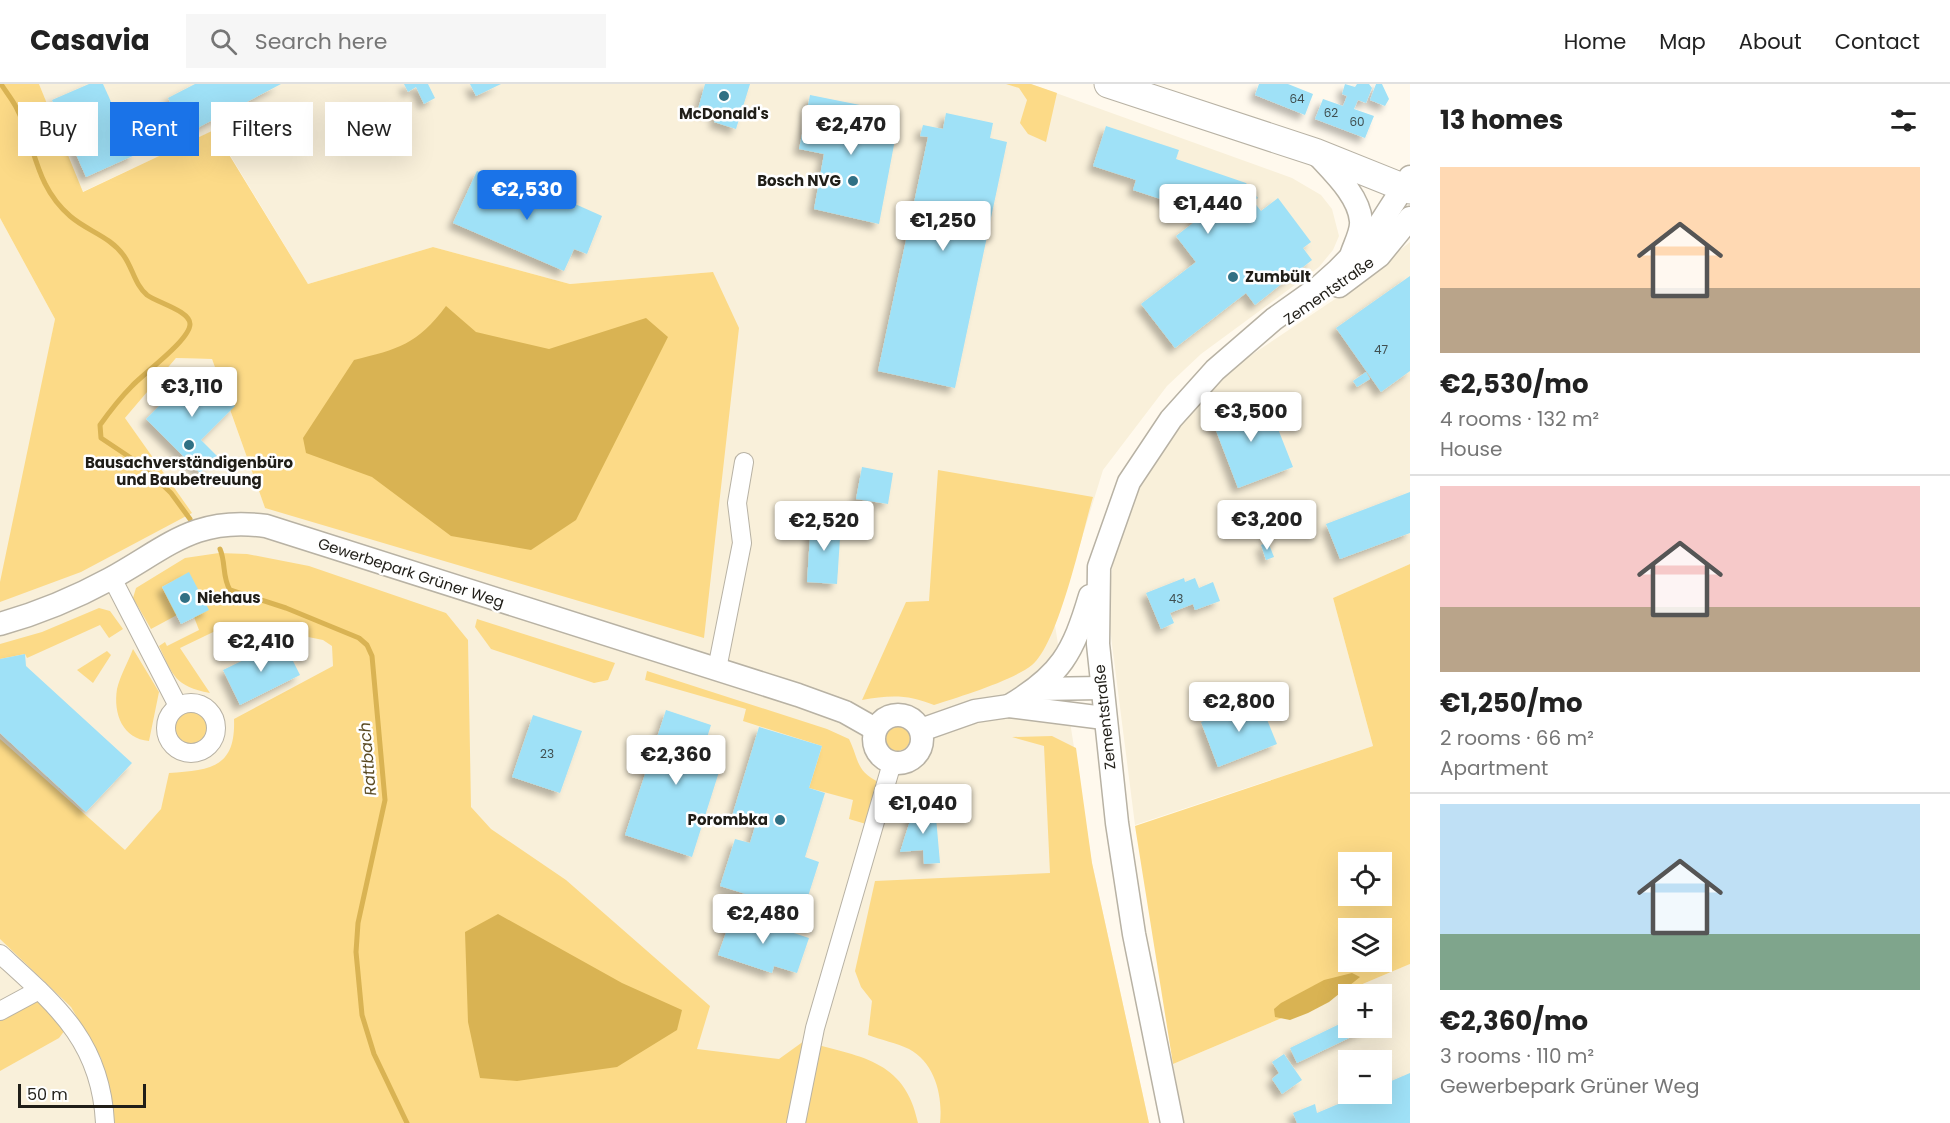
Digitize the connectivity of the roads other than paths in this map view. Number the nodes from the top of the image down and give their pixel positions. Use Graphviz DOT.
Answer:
graph roads {
  1 [pos="1108,84"];
  2 [pos="1315,152"];
  3 [pos="1407,184"];
  4 [pos="1410,218"];
  5 [pos="1351,257"];
  6 [pos="1237,352"];
  7 [pos="744,462"];
  8 [pos="1099,567"];
  9 [pos="112,578"];
  10 [pos="0,624"];
  11 [pos="717,669"];
  12 [pos="1101,688"];
  13 [pos="1038,689"];
  14 [pos="178,706"];
  15 [pos="1009,706"];
  16 [pos="1104,718"];
  17 [pos="875,729"];
  18 [pos="921,730"];
  19 [pos="892,763"];
  20 [pos="0,954"];
  21 [pos="39,990"];
  22 [pos="0,1011"];
  23 [pos="105,1123"];
  24 [pos="796,1123"];
  25 [pos="1172,1123"];
  1 -- 2 [label="main road"];
  2 -- 3 [label="main road"];
  2 -- 5 [label="street"];
  3 -- 5 [label="street, Zementstraße"];
  4 -- 6 [label="street, Zementstraße"];
  5 -- 6 [label="street, Zementstraße"];
  6 -- 8 [label="street, Zementstraße"];
  7 -- 11 [label="street"];
  8 -- 12 [label="street, Zementstraße"];
  8 -- 13 [label="street"];
  9 -- 10 [label="street, Gewerbepark Grüner Weg"];
  9 -- 11 [label="street, Gewerbepark Grüner Weg"];
  9 -- 14 [label="street"];
  11 -- 17 [label="street, Gewerbepark Grüner Weg"];
  12 -- 13 [label="street"];
  12 -- 16 [label="street, Zementstraße"];
  13 -- 15 [label="street"];
  15 -- 16 [label="street"];
  15 -- 18 [label="street"];
  16 -- 25 [label="street, Zementstraße"];
  17 -- 18 [label="street"];
  17 -- 19 [label="street"];
  18 -- 19 [label="street"];
  19 -- 24 [label="street"];
  20 -- 21 [label="street"];
  21 -- 22 [label="street"];
  21 -- 23 [label="street"];
}
